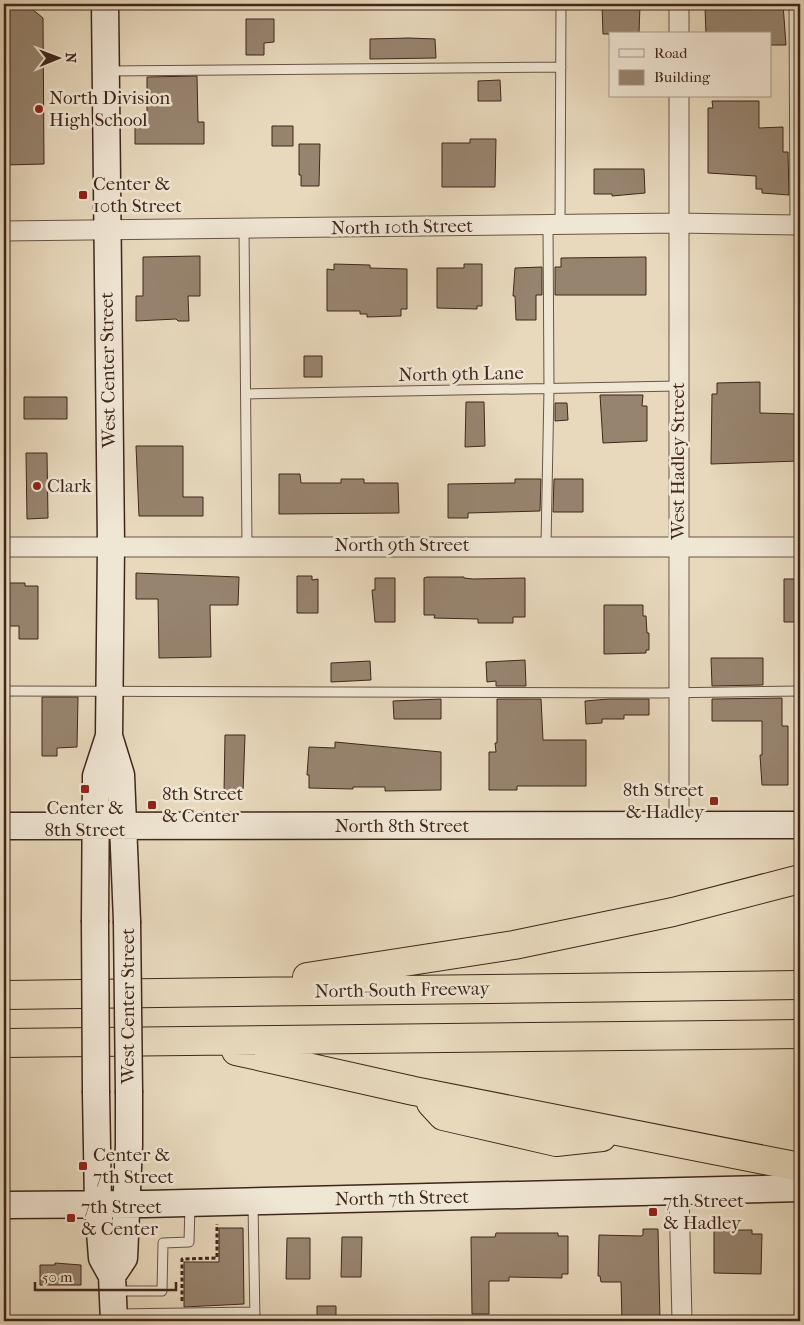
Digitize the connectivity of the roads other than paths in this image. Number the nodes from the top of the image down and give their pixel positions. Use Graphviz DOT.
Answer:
graph roads {
  1 [pos="104,4"];
  2 [pos="561,4"];
  3 [pos="679,4"];
  4 [pos="794,4"];
  5 [pos="679,32"];
  6 [pos="561,67"];
  7 [pos="798,69"];
  8 [pos="105,71"];
  9 [pos="679,98"];
  10 [pos="678,223"];
  11 [pos="554,225"];
  12 [pos="798,225"];
  13 [pos="244,229"];
  14 [pos="4,231"];
  15 [pos="106,231"];
  16 [pos="678,386"];
  17 [pos="549,389"];
  18 [pos="246,394"];
  19 [pos="111,545"];
  20 [pos="247,545"];
  21 [pos="546,545"];
  22 [pos="678,545"];
  23 [pos="4,547"];
  24 [pos="800,547"];
  25 [pos="109,690"];
  26 [pos="4,691"];
  27 [pos="800,691"];
  28 [pos="678,693"];
  29 [pos="109,736"];
  30 [pos="96,825"];
  31 [pos="124,825"];
  32 [pos="800,825"];
  33 [pos="4,826"];
  34 [pos="679,826"];
  35 [pos="800,879"];
  36 [pos="800,985"];
  37 [pos="212,992"];
  38 [pos="4,995"];
  39 [pos="800,1034"];
  40 [pos="191,1041"];
  41 [pos="4,1043"];
  42 [pos="800,1167"];
  43 [pos="800,1188"];
  44 [pos="679,1191"];
  45 [pos="253,1201"];
  46 [pos="190,1202"];
  47 [pos="98,1204"];
  48 [pos="126,1204"];
  49 [pos="4,1205"];
  50 [pos="113,1300"];
  51 [pos="255,1316"];
  52 [pos="682,1321"];
  1 -- 8 [label="street, West Center Street"];
  2 -- 6 [label="lane"];
  3 -- 5 [label="street"];
  4 -- 7 [label="lane"];
  6 -- 8 [label="lane"];
  6 -- 11 [label="lane"];
  7 -- 12 [label="lane"];
  8 -- 15 [label="street, West Center Street"];
  9 -- 10 [label="street, West Hadley Street"];
  10 -- 11 [label="street, North 10th Street"];
  10 -- 12 [label="street, North 10th Street"];
  10 -- 16 [label="street, West Hadley Street"];
  11 -- 13 [label="street, North 10th Street"];
  11 -- 17 [label="lane"];
  13 -- 15 [label="street, North 10th Street"];
  13 -- 18 [label="lane"];
  14 -- 15 [label="street, North 10th Street"];
  15 -- 19 [label="street, West Center Street"];
  16 -- 17 [label="lane, North 9th Lane"];
  16 -- 22 [label="street, West Hadley Street"];
  17 -- 18 [label="lane, North 9th Lane"];
  17 -- 21 [label="lane"];
  18 -- 20 [label="lane"];
  19 -- 20 [label="street, North 9th Street"];
  19 -- 23 [label="street, North 9th Street"];
  19 -- 25 [label="street, West Center Street"];
  20 -- 21 [label="street, North 9th Street"];
  21 -- 22 [label="street, North 9th Street"];
  22 -- 24 [label="street, North 9th Street"];
  22 -- 28 [label="street, West Hadley Street"];
  25 -- 26 [label="lane"];
  25 -- 28 [label="lane"];
  25 -- 29 [label="street, West Center Street"];
  27 -- 28 [label="lane"];
  28 -- 34 [label="street, West Hadley Street"];
  29 -- 30 [label="street, West Center Street"];
  29 -- 31 [label="street, West Center Street"];
  30 -- 31 [label="street, North 8th Street"];
  30 -- 33 [label="street, North 8th Street"];
  30 -- 47 [label="street, West Center Street, bridge"];
  31 -- 34 [label="street, North 8th Street"];
  31 -- 48 [label="street, West Center Street, bridge"];
  32 -- 34 [label="street, North 8th Street"];
  35 -- 37 [label="highway"];
  36 -- 37 [label="highway, North-South Freeway"];
  37 -- 38 [label="highway, North-South Freeway"];
  39 -- 40 [label="highway"];
  40 -- 41 [label="highway"];
  40 -- 42 [label="highway"];
  43 -- 44 [label="street, North 7th Street"];
  44 -- 45 [label="street, North 7th Street"];
  44 -- 52 [label="street"];
  45 -- 46 [label="street, North 7th Street"];
  45 -- 51 [label="lane"];
  46 -- 48 [label="street, North 7th Street"];
  46 -- 50 [label="lane"];
  47 -- 48 [label="street, North 7th Street"];
  47 -- 49 [label="street, North 7th Street"];
  47 -- 50 [label="street, West Center Street"];
  48 -- 50 [label="street, West Center Street"];
  50 -- 51 [label="lane"];
}
